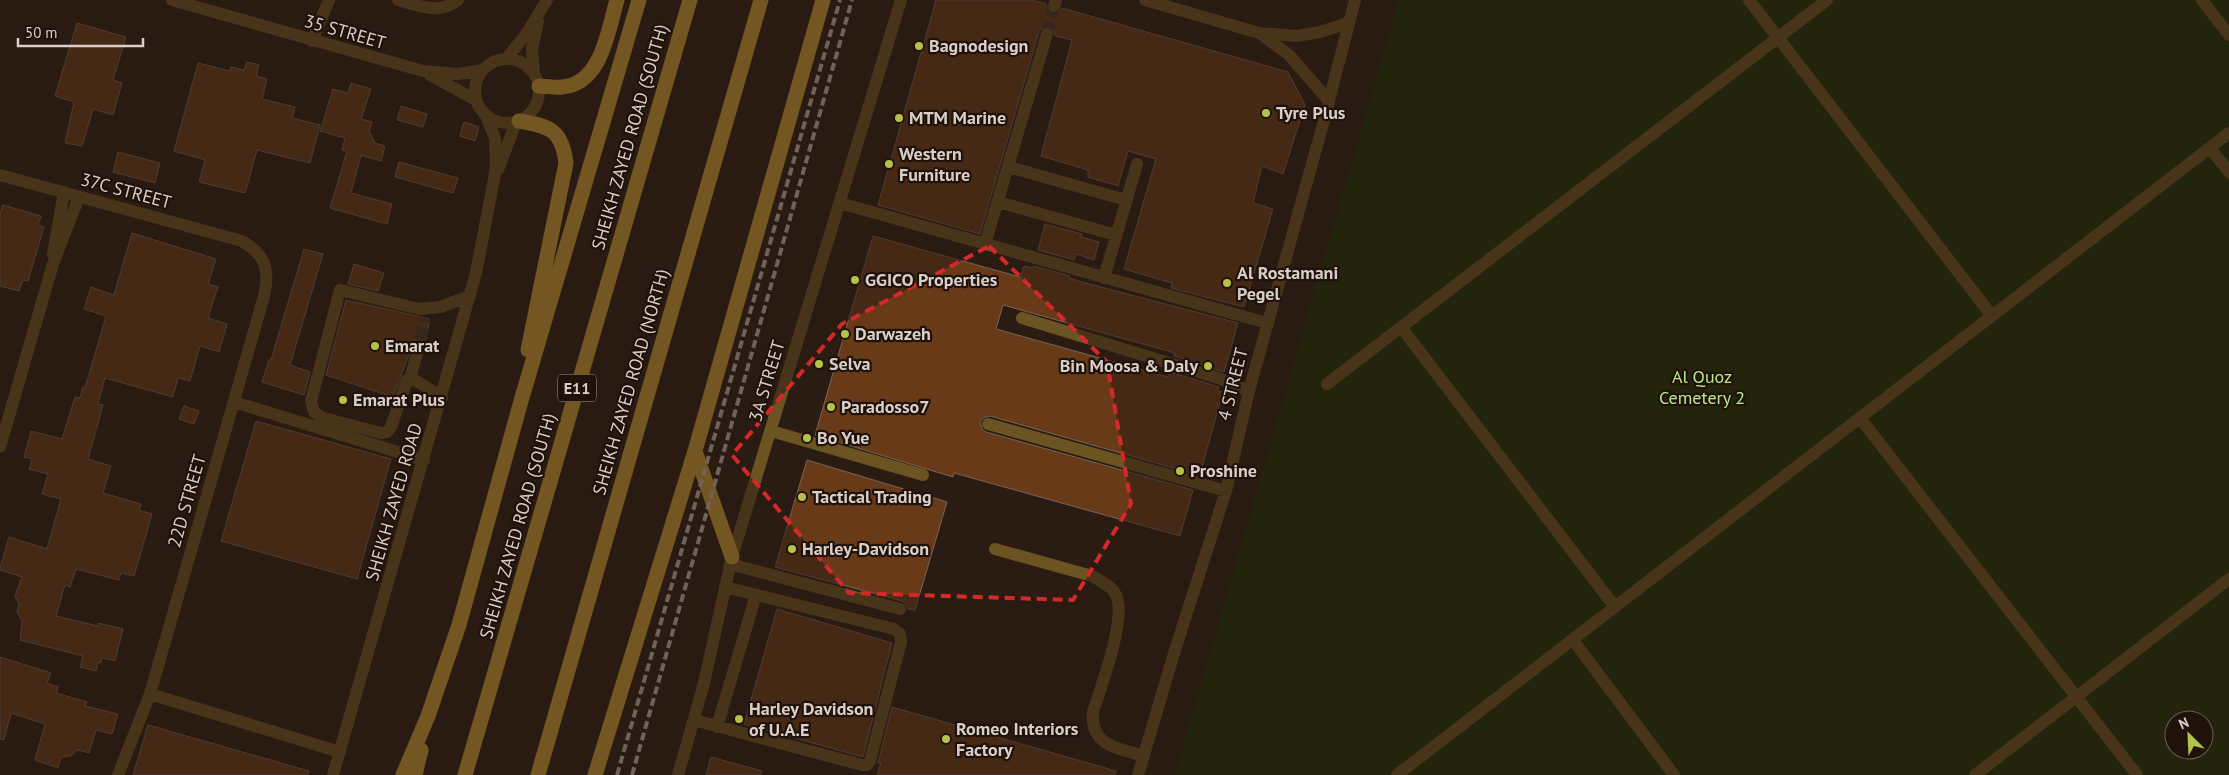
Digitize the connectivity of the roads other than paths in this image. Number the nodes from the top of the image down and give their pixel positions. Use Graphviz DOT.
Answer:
graph roads {
  1 [pos="172,0"];
  2 [pos="329,0"];
  3 [pos="398,0"];
  4 [pos="458,0"];
  5 [pos="547,0"];
  6 [pos="617,0"];
  7 [pos="639,0"];
  8 [pos="690,0"];
  9 [pos="760,0"];
  10 [pos="823,0"];
  11 [pos="1144,0"];
  12 [pos="1355,0"];
  13 [pos="1749,0"];
  14 [pos="1827,0"];
  15 [pos="2202,0"];
  16 [pos="902,3"];
  17 [pos="540,12"];
  18 [pos="1348,23"];
  19 [pos="1259,33"];
  20 [pos="1046,34"];
  21 [pos="2229,35"];
  22 [pos="1778,38"];
  23 [pos="312,40"];
  24 [pos="506,59"];
  25 [pos="483,70"];
  26 [pos="423,71"];
  27 [pos="537,80"];
  28 [pos="476,100"];
  29 [pos="1329,101"];
  30 [pos="486,116"];
  31 [pos="517,122"];
  32 [pos="2229,133"];
  33 [pos="2210,148"];
  34 [pos="1137,164"];
  35 [pos="1009,167"];
  36 [pos="2229,172"];
  37 [pos="0,175"];
  38 [pos="494,179"];
  39 [pos="64,192"];
  40 [pos="79,197"];
  41 [pos="1126,200"];
  42 [pos="998,202"];
  43 [pos="840,203"];
  44 [pos="1116,235"];
  45 [pos="242,241"];
  46 [pos="985,244"];
  47 [pos="52,264"];
  48 [pos="1104,278"];
  49 [pos="470,296"];
  50 [pos="1992,316"];
  51 [pos="1022,318"];
  52 [pos="1267,323"];
  53 [pos="1401,327"];
  54 [pos="416,357"];
  55 [pos="410,379"];
  56 [pos="1327,384"];
  57 [pos="1249,391"];
  58 [pos="442,397"];
  59 [pos="521,401"];
  60 [pos="234,402"];
  61 [pos="1860,418"];
  62 [pos="988,424"];
  63 [pos="771,431"];
  64 [pos="0,447"];
  65 [pos="695,451"];
  66 [pos="424,460"];
  67 [pos="923,475"];
  68 [pos="1226,491"];
  69 [pos="995,549"];
  70 [pos="731,561"];
  71 [pos="2229,578"];
  72 [pos="725,587"];
  73 [pos="756,595"];
  74 [pos="1615,607"];
  75 [pos="900,609"];
  76 [pos="1573,640"];
  77 [pos="150,694"];
  78 [pos="2076,697"];
  79 [pos="428,716"];
  80 [pos="694,720"];
  81 [pos="717,727"];
  82 [pos="340,752"];
  83 [pos="1144,756"];
  84 [pos="118,775"];
  85 [pos="334,775"];
  86 [pos="403,775"];
  87 [pos="415,775"];
  88 [pos="465,775"];
  89 [pos="538,775"];
  90 [pos="596,775"];
  91 [pos="678,775"];
  92 [pos="1138,775"];
  93 [pos="1397,775"];
  94 [pos="1674,775"];
  95 [pos="1975,775"];
  96 [pos="2137,775"];
  1 -- 23 [label="street, 35 STREET"];
  2 -- 23 [label="street"];
  3 -- 4 [label="street"];
  5 -- 17 [label="street"];
  6 -- 27 [label="highway"];
  7 -- 59 [label="highway"];
  8 -- 88 [label="highway, SHEIKH ZAYED ROAD (SOUTH) / E11"];
  9 -- 89 [label="highway, SHEIKH ZAYED ROAD (NORTH)"];
  10 -- 65 [label="highway"];
  11 -- 19 [label="street"];
  12 -- 18 [label="street, 4 STREET"];
  13 -- 22 [label="street"];
  14 -- 22 [label="street"];
  15 -- 21 [label="street"];
  16 -- 43 [label="street, 3A STREET"];
  17 -- 24 [label="street"];
  17 -- 27 [label="street"];
  18 -- 19 [label="street"];
  18 -- 29 [label="street, 4 STREET"];
  19 -- 29 [label="street"];
  20 -- 35 [label="street"];
  22 -- 50 [label="street"];
  22 -- 53 [label="street"];
  23 -- 26 [label="street, 35 STREET"];
  24 -- 25 [label="street"];
  24 -- 27 [label="street"];
  25 -- 26 [label="street, 35 STREET"];
  25 -- 28 [label="street"];
  26 -- 28 [label="street, 35 STREET"];
  27 -- 31 [label="street"];
  28 -- 30 [label="street"];
  29 -- 52 [label="street, 4 STREET"];
  30 -- 31 [label="street"];
  30 -- 38 [label="street, SHEIKH ZAYED ROAD"];
  31 -- 38 [label="street, SHEIKH ZAYED ROAD"];
  31 -- 59 [label="highway"];
  32 -- 33 [label="street"];
  33 -- 36 [label="street"];
  33 -- 50 [label="street"];
  34 -- 41 [label="street"];
  35 -- 41 [label="street"];
  35 -- 42 [label="street"];
  37 -- 39 [label="street, 37C STREET"];
  38 -- 49 [label="street, SHEIKH ZAYED ROAD"];
  39 -- 40 [label="street, 37C STREET"];
  39 -- 47 [label="street"];
  40 -- 45 [label="street, 37C STREET"];
  40 -- 47 [label="street"];
  41 -- 44 [label="street"];
  42 -- 44 [label="street"];
  42 -- 46 [label="street"];
  43 -- 46 [label="street"];
  43 -- 63 [label="street, 3A STREET"];
  44 -- 48 [label="street"];
  45 -- 60 [label="street, 22D STREET"];
  46 -- 48 [label="street"];
  47 -- 64 [label="street"];
  48 -- 52 [label="street"];
  49 -- 55 [label="street"];
  49 -- 58 [label="street, SHEIKH ZAYED ROAD"];
  50 -- 61 [label="street"];
  51 -- 57 [label="street"];
  52 -- 57 [label="street, 4 STREET"];
  53 -- 56 [label="street"];
  53 -- 74 [label="street"];
  54 -- 55 [label="street"];
  55 -- 58 [label="street"];
  57 -- 68 [label="street, 4 STREET"];
  58 -- 66 [label="street, SHEIKH ZAYED ROAD"];
  59 -- 79 [label="highway"];
  60 -- 66 [label="street"];
  60 -- 77 [label="street, 22D STREET"];
  61 -- 74 [label="street"];
  61 -- 78 [label="street"];
  62 -- 68 [label="street"];
  63 -- 67 [label="street"];
  63 -- 70 [label="street, 3A STREET"];
  65 -- 70 [label="highway"];
  65 -- 90 [label="highway"];
  66 -- 82 [label="street, SHEIKH ZAYED ROAD"];
  68 -- 83 [label="street, 4 STREET"];
  69 -- 83 [label="street"];
  70 -- 72 [label="street, 3A STREET"];
  70 -- 75 [label="street"];
  71 -- 78 [label="street"];
  72 -- 73 [label="street"];
  72 -- 80 [label="street, 3A STREET"];
  73 -- 81 [label="street"];
  73 -- 81 [label="street"];
  74 -- 76 [label="street"];
  76 -- 93 [label="street"];
  76 -- 94 [label="street"];
  77 -- 82 [label="street"];
  77 -- 84 [label="street, 22D STREET"];
  78 -- 95 [label="street"];
  78 -- 96 [label="street"];
  79 -- 86 [label="highway"];
  79 -- 87 [label="highway"];
  80 -- 81 [label="street"];
  80 -- 91 [label="street, 3A STREET"];
  82 -- 85 [label="street, SHEIKH ZAYED ROAD"];
  83 -- 92 [label="street, 4 STREET"];
}
